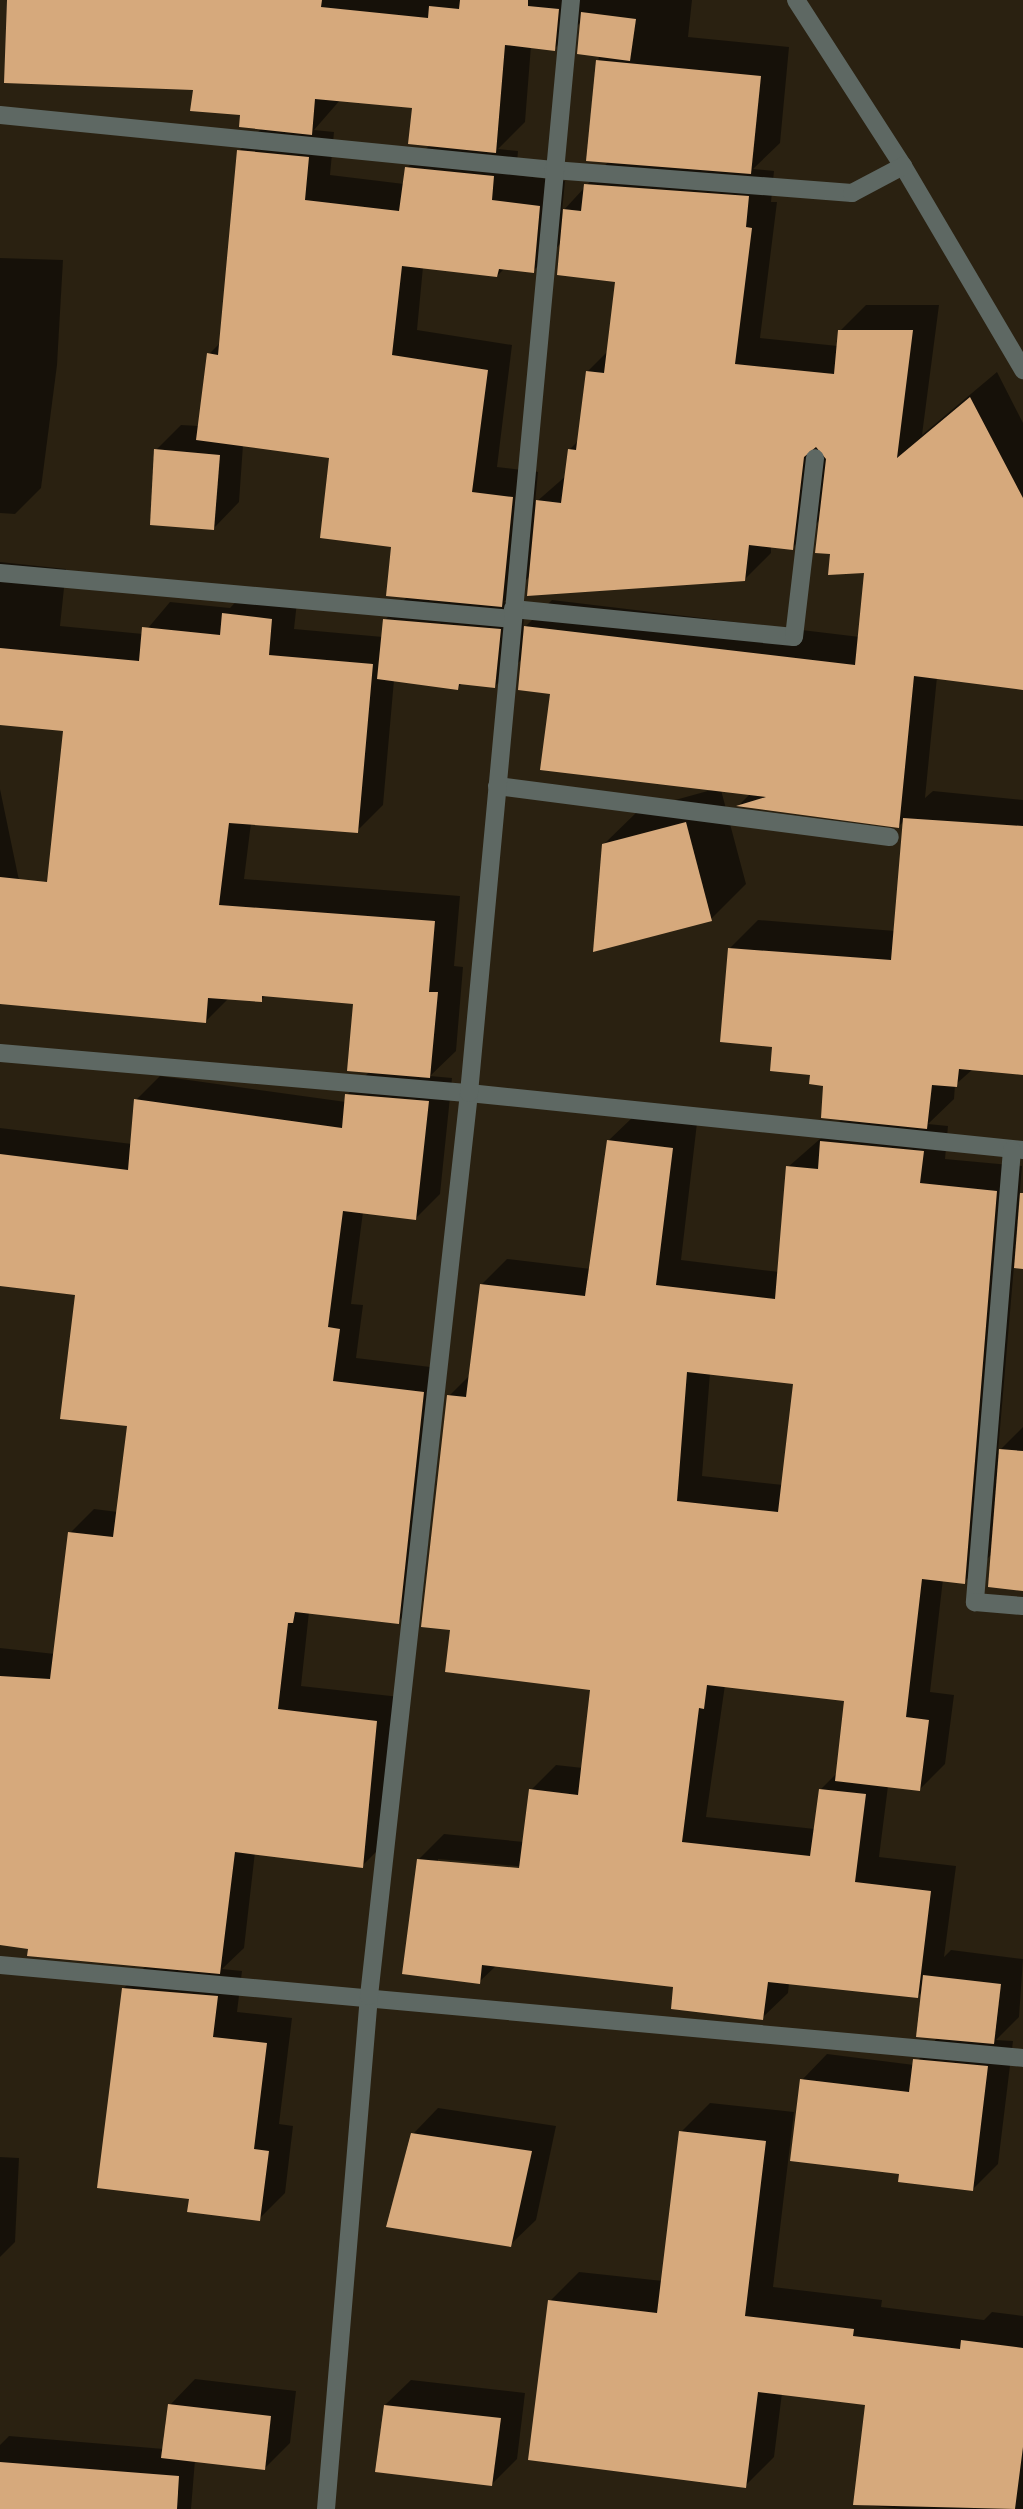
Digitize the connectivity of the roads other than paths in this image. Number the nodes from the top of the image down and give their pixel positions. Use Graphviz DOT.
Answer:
graph roads {
  1 [pos="571,0"];
  2 [pos="796,0"];
  3 [pos="0,114"];
  4 [pos="903,166"];
  5 [pos="553,170"];
  6 [pos="1023,370"];
  7 [pos="815,458"];
  8 [pos="0,573"];
  9 [pos="513,614"];
  10 [pos="497,786"];
  11 [pos="890,837"];
  12 [pos="0,1054"];
  13 [pos="469,1093"];
  14 [pos="1018,1150"];
  15 [pos="1023,1606"];
  16 [pos="0,1965"];
  17 [pos="369,1996"];
  18 [pos="1023,2058"];
  19 [pos="326,2509"];
  1 -- 5 [label="street"];
  2 -- 4 [label="street"];
  3 -- 5 [label="street"];
  4 -- 5 [label="street"];
  4 -- 6 [label="street"];
  5 -- 9 [label="street"];
  7 -- 9 [label="street"];
  8 -- 9 [label="street"];
  9 -- 10 [label="street"];
  10 -- 11 [label="street"];
  10 -- 13 [label="street"];
  12 -- 13 [label="street"];
  13 -- 14 [label="street"];
  13 -- 17 [label="street"];
  14 -- 15 [label="street"];
  16 -- 17 [label="street"];
  17 -- 18 [label="street"];
  17 -- 19 [label="street"];
}
